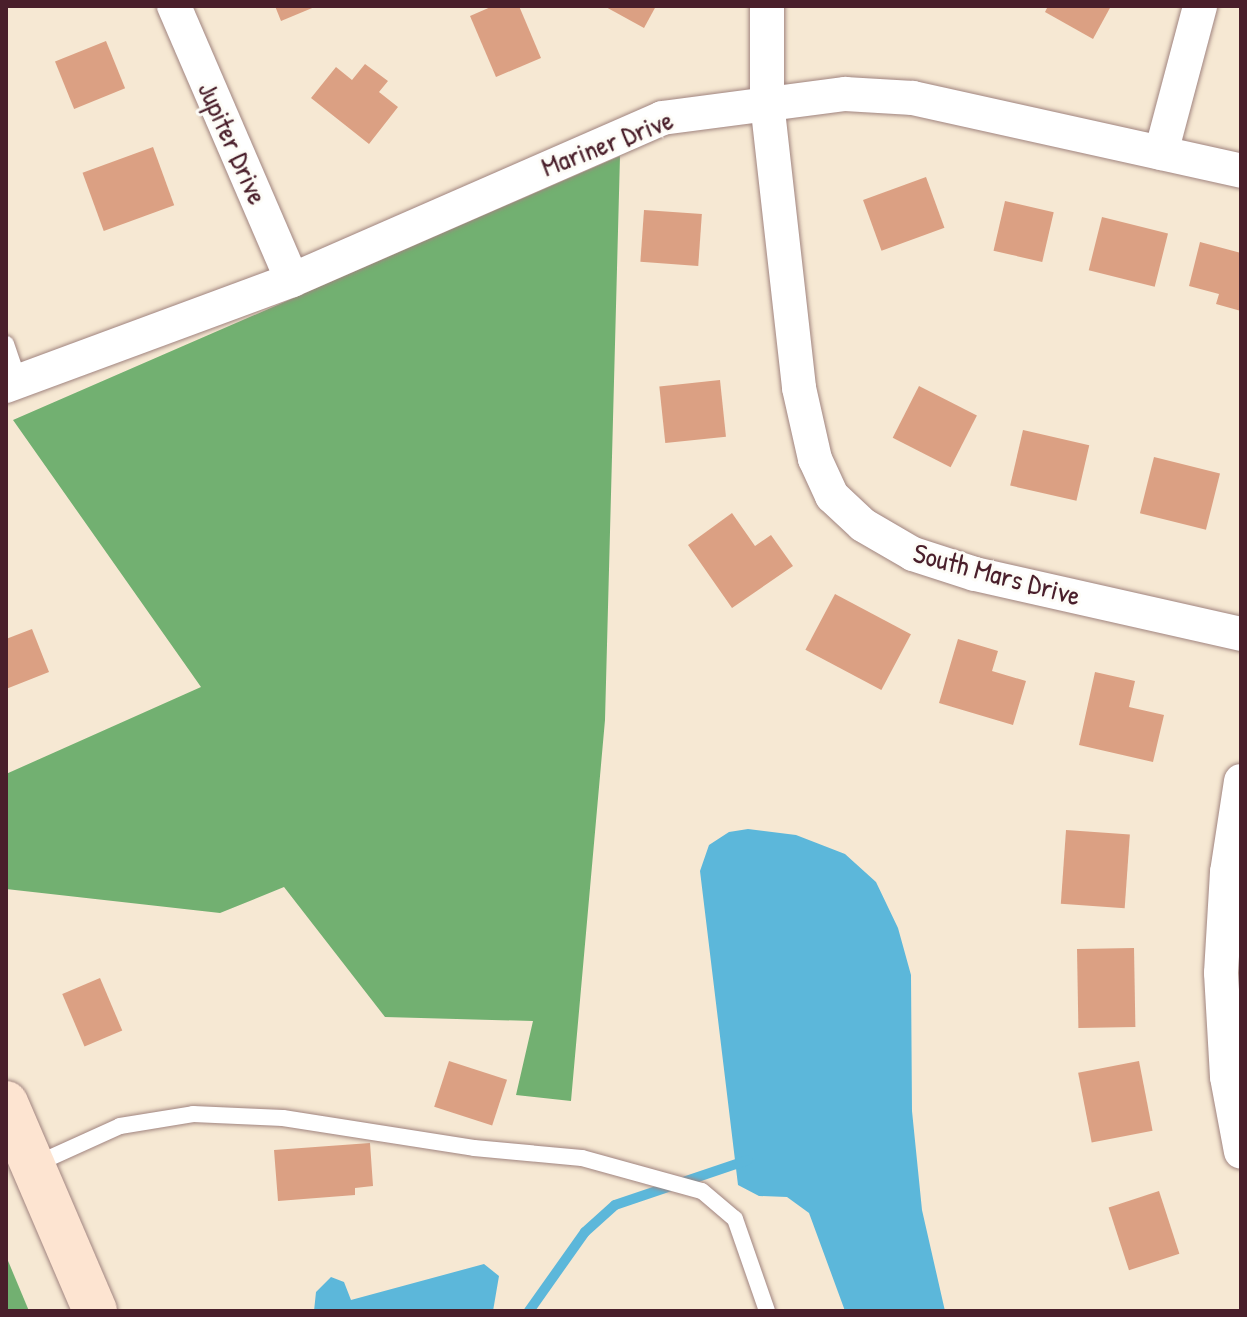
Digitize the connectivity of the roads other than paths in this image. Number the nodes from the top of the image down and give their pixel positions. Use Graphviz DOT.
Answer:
graph roads {
  1 [pos="174,6"];
  2 [pos="767,6"];
  3 [pos="1200,6"];
  4 [pos="767,102"];
  5 [pos="1161,153"];
  6 [pos="1241,171"];
  7 [pos="292,280"];
  8 [pos="6,344"];
  9 [pos="12,384"];
  10 [pos="1241,634"];
  11 [pos="1241,781"];
  12 [pos="6,1103"];
  13 [pos="1241,1152"];
  14 [pos="32,1165"];
  15 [pos="95,1311"];
  16 [pos="767,1311"];
  1 -- 7 [label="street, Jupiter Drive"];
  2 -- 4 [label="street, South Mars Drive"];
  3 -- 5 [label="street"];
  4 -- 5 [label="street, Mariner Drive"];
  4 -- 7 [label="street, Mariner Drive"];
  4 -- 10 [label="street, South Mars Drive"];
  5 -- 6 [label="street, Mariner Drive"];
  7 -- 9 [label="street, Mariner Drive"];
  8 -- 9 [label="lane"];
  11 -- 13 [label="street"];
  12 -- 14 [label="street"];
  14 -- 15 [label="street"];
  14 -- 16 [label="lane"];
}
